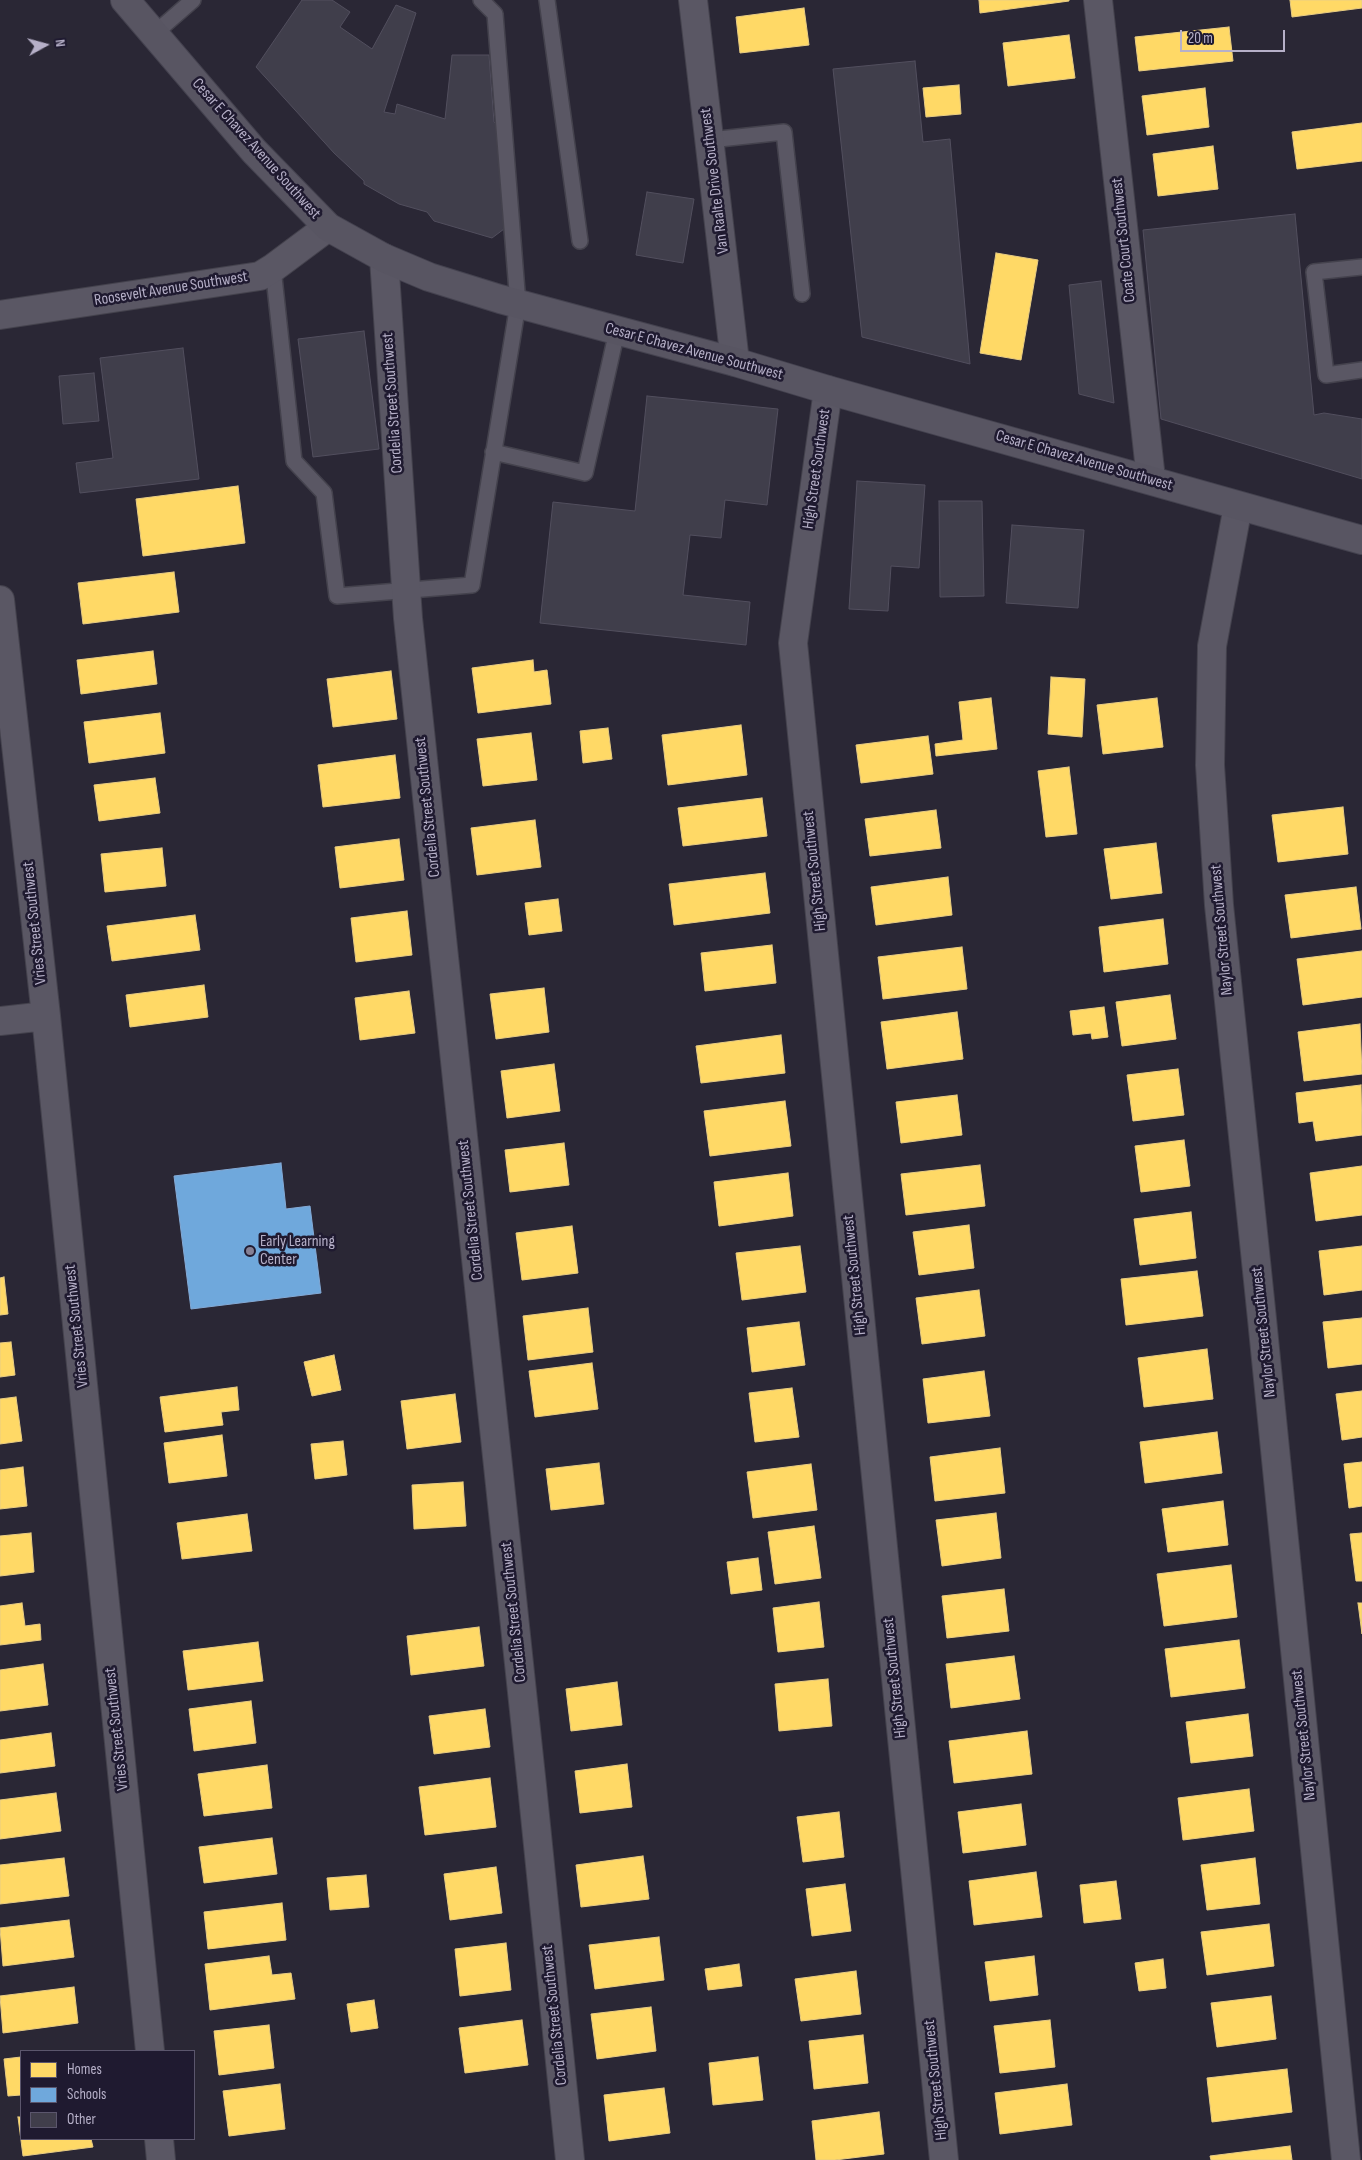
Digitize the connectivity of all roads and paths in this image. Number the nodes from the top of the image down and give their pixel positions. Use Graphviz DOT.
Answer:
graph roads {
  1 [pos="126,0"];
  2 [pos="194,0"];
  3 [pos="481,0"];
  4 [pos="547,0"];
  5 [pos="694,0"];
  6 [pos="1098,0"];
  7 [pos="154,34"];
  8 [pos="710,140"];
  9 [pos="328,227"];
  10 [pos="580,240"];
  11 [pos="384,258"];
  12 [pos="1362,267"];
  13 [pos="273,268"];
  14 [pos="802,294"];
  15 [pos="518,304"];
  16 [pos="0,315"];
  17 [pos="617,331"];
  18 [pos="735,362"];
  19 [pos="1362,370"];
  20 [pos="828,390"];
  21 [pos="493,452"];
  22 [pos="1150,479"];
  23 [pos="1238,506"];
  24 [pos="1362,540"];
  25 [pos="406,590"];
  26 [pos="0,600"];
  27 [pos="46,1016"];
  28 [pos="0,1021"];
  29 [pos="150,2050"];
  30 [pos="159,2140"];
  31 [pos="161,2160"];
  32 [pos="570,2160"];
  33 [pos="944,2160"];
  34 [pos="1346,2160"];
  1 -- 7 [label="main road, Cesar E Chavez Avenue Southwest"];
  2 -- 7 [label="lane"];
  3 -- 15 [label="lane"];
  4 -- 10 [label="lane"];
  5 -- 8 [label="street, Van Raalte Drive Southwest"];
  6 -- 22 [label="street, Coate Court Southwest"];
  7 -- 9 [label="main road, Cesar E Chavez Avenue Southwest"];
  8 -- 14 [label="lane"];
  8 -- 18 [label="street, Van Raalte Drive Southwest"];
  9 -- 11 [label="main road, Cesar E Chavez Avenue Southwest"];
  9 -- 13 [label="street, Roosevelt Avenue Southwest"];
  11 -- 15 [label="main road, Cesar E Chavez Avenue Southwest"];
  11 -- 25 [label="street, Cordelia Street Southwest"];
  12 -- 19 [label="lane"];
  13 -- 16 [label="street, Roosevelt Avenue Southwest"];
  13 -- 25 [label="lane"];
  15 -- 17 [label="main road, Cesar E Chavez Avenue Southwest"];
  15 -- 21 [label="lane"];
  17 -- 18 [label="main road, Cesar E Chavez Avenue Southwest"];
  17 -- 21 [label="lane"];
  18 -- 20 [label="main road, Cesar E Chavez Avenue Southwest"];
  20 -- 22 [label="main road, Cesar E Chavez Avenue Southwest"];
  20 -- 33 [label="street, High Street Southwest"];
  21 -- 25 [label="lane"];
  22 -- 23 [label="main road, Cesar E Chavez Avenue Southwest"];
  23 -- 24 [label="main road, Cesar E Chavez Avenue Southwest"];
  23 -- 34 [label="street, Naylor Street Southwest"];
  25 -- 32 [label="street, Cordelia Street Southwest"];
  26 -- 27 [label="street, Vries Street Southwest"];
  27 -- 28 [label="street"];
  27 -- 29 [label="street, Vries Street Southwest"];
  30 -- 31 [label="street"];
}
